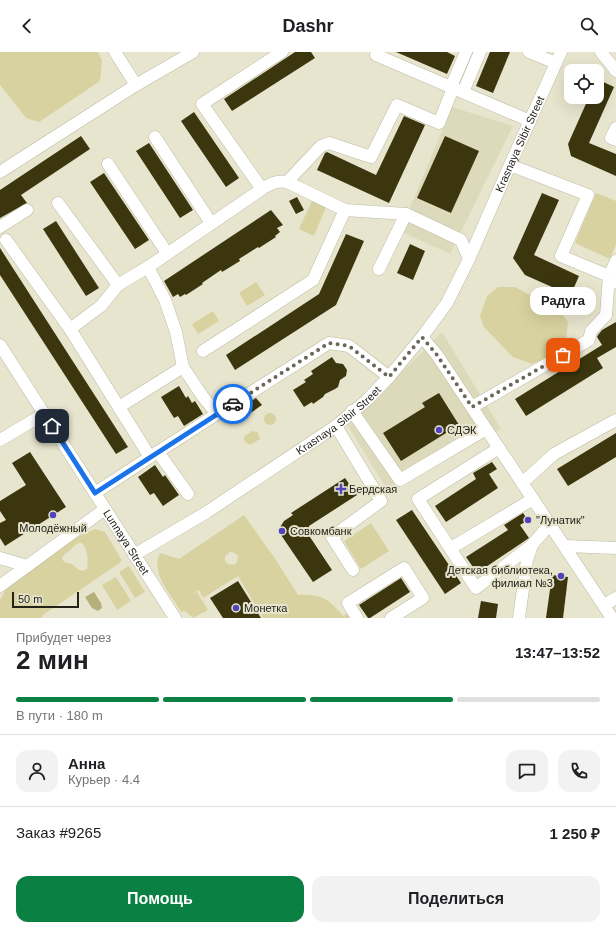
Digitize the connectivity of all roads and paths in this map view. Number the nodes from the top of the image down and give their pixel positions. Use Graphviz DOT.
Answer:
graph roads {
  1 [pos="116,52"];
  2 [pos="193,52"];
  3 [pos="282,52"];
  4 [pos="378,52"];
  5 [pos="466,52"];
  6 [pos="480,52"];
  7 [pos="529,52"];
  8 [pos="561,52"];
  9 [pos="601,52"];
  10 [pos="556,63"];
  11 [pos="616,71"];
  12 [pos="136,86"];
  13 [pos="456,89"];
  14 [pos="530,121"];
  15 [pos="616,128"];
  16 [pos="155,137"];
  17 [pos="616,140"];
  18 [pos="108,164"];
  19 [pos="510,165"];
  20 [pos="0,172"];
  21 [pos="287,182"];
  22 [pos="262,190"];
  23 [pos="58,203"];
  24 [pos="27,210"];
  25 [pos="345,210"];
  26 [pos="406,214"];
  27 [pos="211,223"];
  28 [pos="0,227"];
  29 [pos="6,240"];
  30 [pos="167,253"];
  31 [pos="469,259"];
  32 [pos="616,261"];
  33 [pos="148,267"];
  34 [pos="379,269"];
  35 [pos="609,276"];
  36 [pos="118,285"];
  37 [pos="616,288"];
  38 [pos="70,329"];
  39 [pos="422,337"];
  40 [pos="0,345"];
  41 [pos="203,351"];
  42 [pos="183,367"];
  43 [pos="389,377"];
  44 [pos="472,407"];
  45 [pos="119,408"];
  46 [pos="352,411"];
  47 [pos="44,414"];
  48 [pos="216,414"];
  49 [pos="616,420"];
  50 [pos="336,426"];
  51 [pos="486,429"];
  52 [pos="0,440"];
  53 [pos="499,448"];
  54 [pos="154,455"];
  55 [pos="522,483"];
  56 [pos="95,493"];
  57 [pos="188,494"];
  58 [pos="533,499"];
  59 [pos="105,508"];
  60 [pos="550,524"];
  61 [pos="532,545"];
  62 [pos="565,546"];
  63 [pos="450,548"];
  64 [pos="616,548"];
  65 [pos="134,555"];
  66 [pos="0,558"];
  67 [pos="27,566"];
  68 [pos="354,570"];
  69 [pos="0,586"];
  70 [pos="616,598"];
  71 [pos="611,613"];
  72 [pos="175,618"];
  73 [pos="357,618"];
  74 [pos="391,618"];
  75 [pos="519,618"];
  1 -- 12 [label="street"];
  2 -- 12 [label="street"];
  3 -- 22 [label="street"];
  4 -- 13 [label="street"];
  5 -- 13 [label="street"];
  6 -- 13 [label="street"];
  7 -- 10 [label="street"];
  8 -- 10 [label="street, Krasnaya Sibir Street"];
  9 -- 11 [label="street"];
  10 -- 14 [label="street, Krasnaya Sibir Street"];
  12 -- 20 [label="street"];
  13 -- 14 [label="street"];
  13 -- 21 [label="street"];
  14 -- 19 [label="street, Krasnaya Sibir Street"];
  15 -- 17 [label="street"];
  16 -- 27 [label="street"];
  18 -- 30 [label="street"];
  19 -- 31 [label="street, Krasnaya Sibir Street"];
  19 -- 35 [label="street"];
  21 -- 22 [label="street"];
  21 -- 25 [label="street"];
  22 -- 27 [label="street"];
  23 -- 36 [label="street"];
  24 -- 28 [label="street"];
  25 -- 26 [label="street"];
  25 -- 41 [label="street"];
  26 -- 31 [label="street"];
  26 -- 34 [label="street"];
  27 -- 30 [label="street"];
  29 -- 38 [label="street"];
  30 -- 33 [label="street"];
  31 -- 39 [label="street, Krasnaya Sibir Street"];
  32 -- 35 [label="street"];
  33 -- 36 [label="street"];
  33 -- 42 [label="street"];
  35 -- 37 [label="street"];
  35 -- 44 [label="street"];
  36 -- 38 [label="street"];
  38 -- 45 [label="street"];
  39 -- 43 [label="street, Krasnaya Sibir Street"];
  39 -- 44 [label="street"];
  40 -- 47 [label="street, Lunnaya Street"];
  42 -- 45 [label="street"];
  42 -- 48 [label="street"];
  43 -- 46 [label="street, Krasnaya Sibir Street"];
  43 -- 48 [label="street"];
  44 -- 51 [label="street"];
  45 -- 54 [label="street"];
  46 -- 50 [label="street, Krasnaya Sibir Street"];
  46 -- 51 [label="street"];
  47 -- 52 [label="street"];
  47 -- 56 [label="street, Lunnaya Street"];
  48 -- 54 [label="street"];
  49 -- 55 [label="street"];
  50 -- 65 [label="street, Krasnaya Sibir Street"];
  50 -- 68 [label="street"];
  51 -- 53 [label="street"];
  53 -- 55 [label="street"];
  53 -- 63 [label="street"];
  54 -- 56 [label="street"];
  54 -- 57 [label="street"];
  55 -- 58 [label="street"];
  56 -- 59 [label="street, Lunnaya Street"];
  58 -- 60 [label="street"];
  58 -- 63 [label="street"];
  59 -- 65 [label="street, Lunnaya Street"];
  59 -- 67 [label="street"];
  60 -- 61 [label="street"];
  60 -- 62 [label="street"];
  61 -- 63 [label="street"];
  61 -- 75 [label="street"];
  62 -- 64 [label="street"];
  62 -- 71 [label="street"];
  65 -- 72 [label="street, Lunnaya Street"];
  66 -- 67 [label="street"];
  67 -- 69 [label="street"];
  70 -- 71 [label="street"];
  73 -- 74 [label="street"];
}
